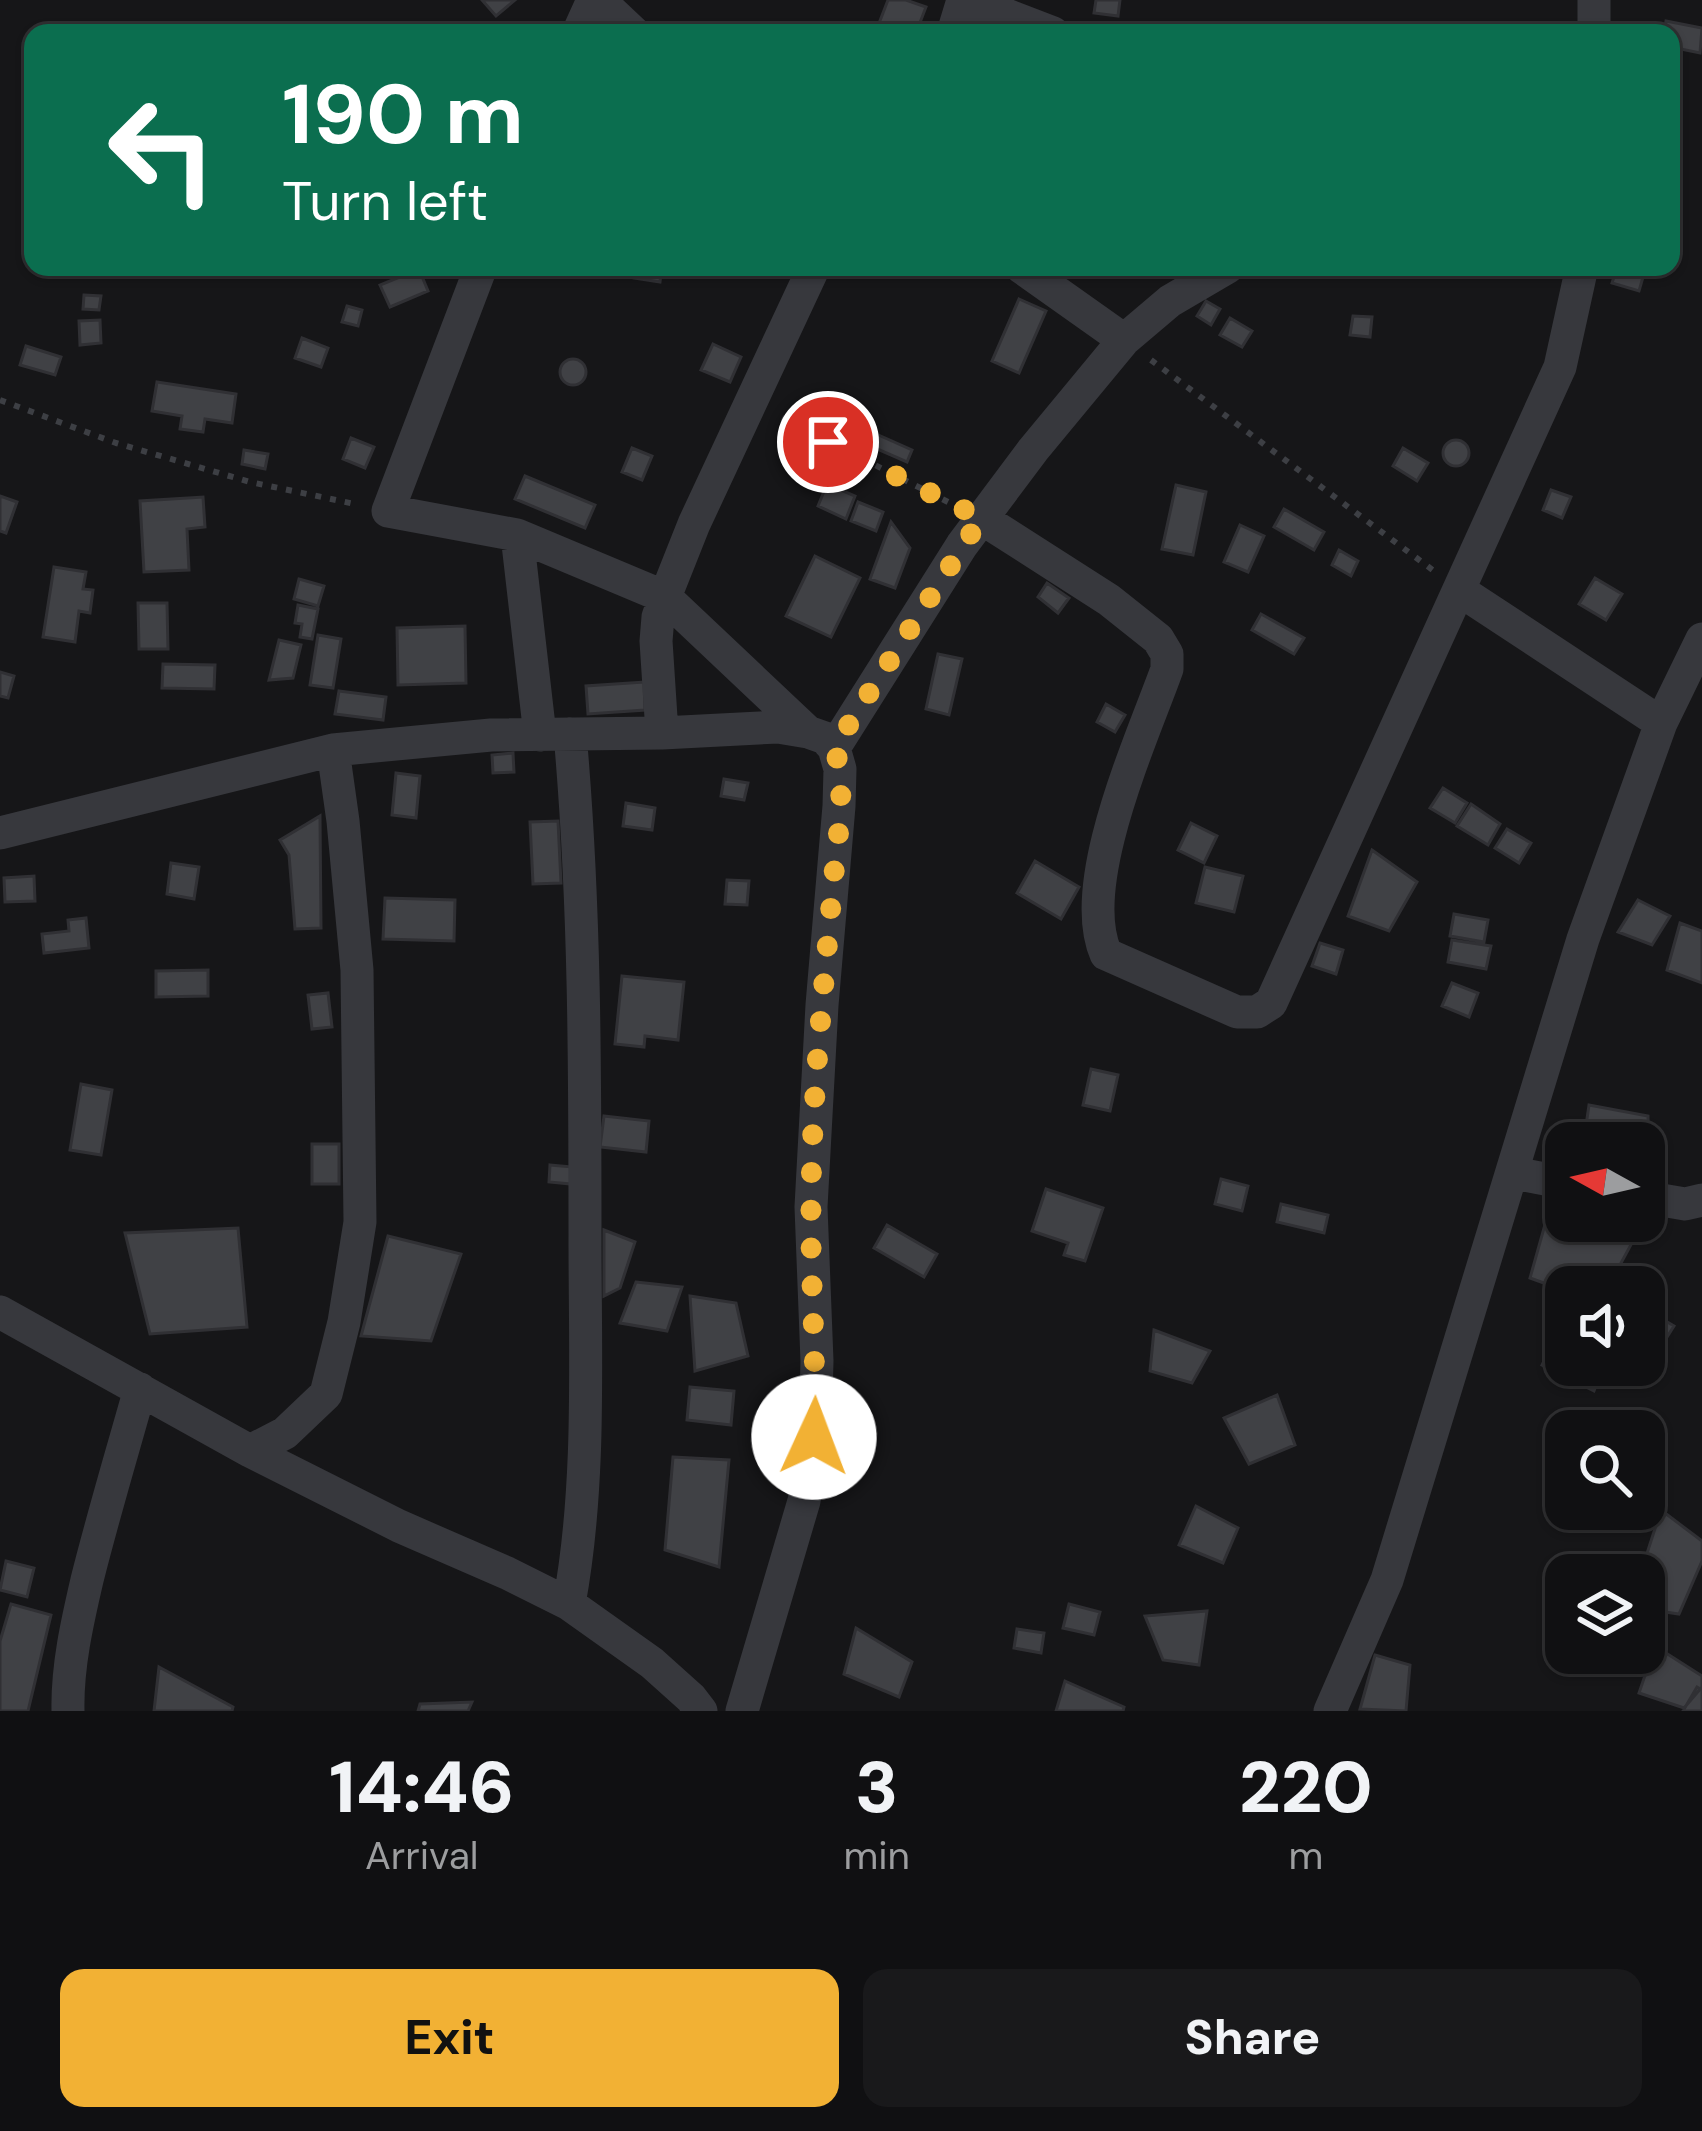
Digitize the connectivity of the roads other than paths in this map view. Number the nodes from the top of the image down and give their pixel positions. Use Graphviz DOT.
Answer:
graph roads {
  1 [pos="596,0"];
  2 [pos="966,0"];
  3 [pos="624,24"];
  4 [pos="1029,24"];
  5 [pos="478,276"];
  6 [pos="810,276"];
  7 [pos="1034,276"];
  8 [pos="1213,276"];
  9 [pos="1580,276"];
  10 [pos="1124,340"];
  11 [pos="981,518"];
  12 [pos="517,536"];
  13 [pos="1459,590"];
  14 [pos="665,597"];
  15 [pos="1702,639"];
  16 [pos="1661,723"];
  17 [pos="662,733"];
  18 [pos="555,735"];
  19 [pos="821,740"];
  20 [pos="333,750"];
  21 [pos="0,833"];
  22 [pos="1513,1173"];
  23 [pos="1545,1179"];
  24 [pos="1702,1200"];
  25 [pos="1665,1201"];
  26 [pos="6,1321"];
  27 [pos="140,1389"];
  28 [pos="250,1451"];
  29 [pos="569,1604"];
  30 [pos="68,1711"];
  31 [pos="701,1711"];
  32 [pos="742,1711"];
  33 [pos="1330,1711"];
  1 -- 3 [label="street"];
  2 -- 4 [label="street"];
  5 -- 12 [label="street"];
  6 -- 14 [label="street"];
  7 -- 10 [label="street"];
  8 -- 10 [label="street"];
  9 -- 13 [label="street"];
  10 -- 11 [label="street"];
  11 -- 13 [label="street"];
  11 -- 19 [label="street"];
  12 -- 14 [label="street"];
  12 -- 18 [label="street"];
  13 -- 16 [label="street"];
  14 -- 17 [label="street"];
  14 -- 19 [label="street"];
  15 -- 16 [label="street"];
  16 -- 22 [label="street"];
  17 -- 18 [label="street"];
  17 -- 19 [label="street"];
  18 -- 20 [label="street"];
  18 -- 29 [label="street"];
  19 -- 32 [label="street"];
  20 -- 21 [label="street"];
  20 -- 28 [label="street"];
  22 -- 23 [label="street"];
  22 -- 33 [label="street"];
  24 -- 25 [label="street"];
  26 -- 27 [label="street"];
  27 -- 28 [label="street"];
  27 -- 30 [label="street"];
  28 -- 29 [label="street"];
  29 -- 31 [label="street"];
}
